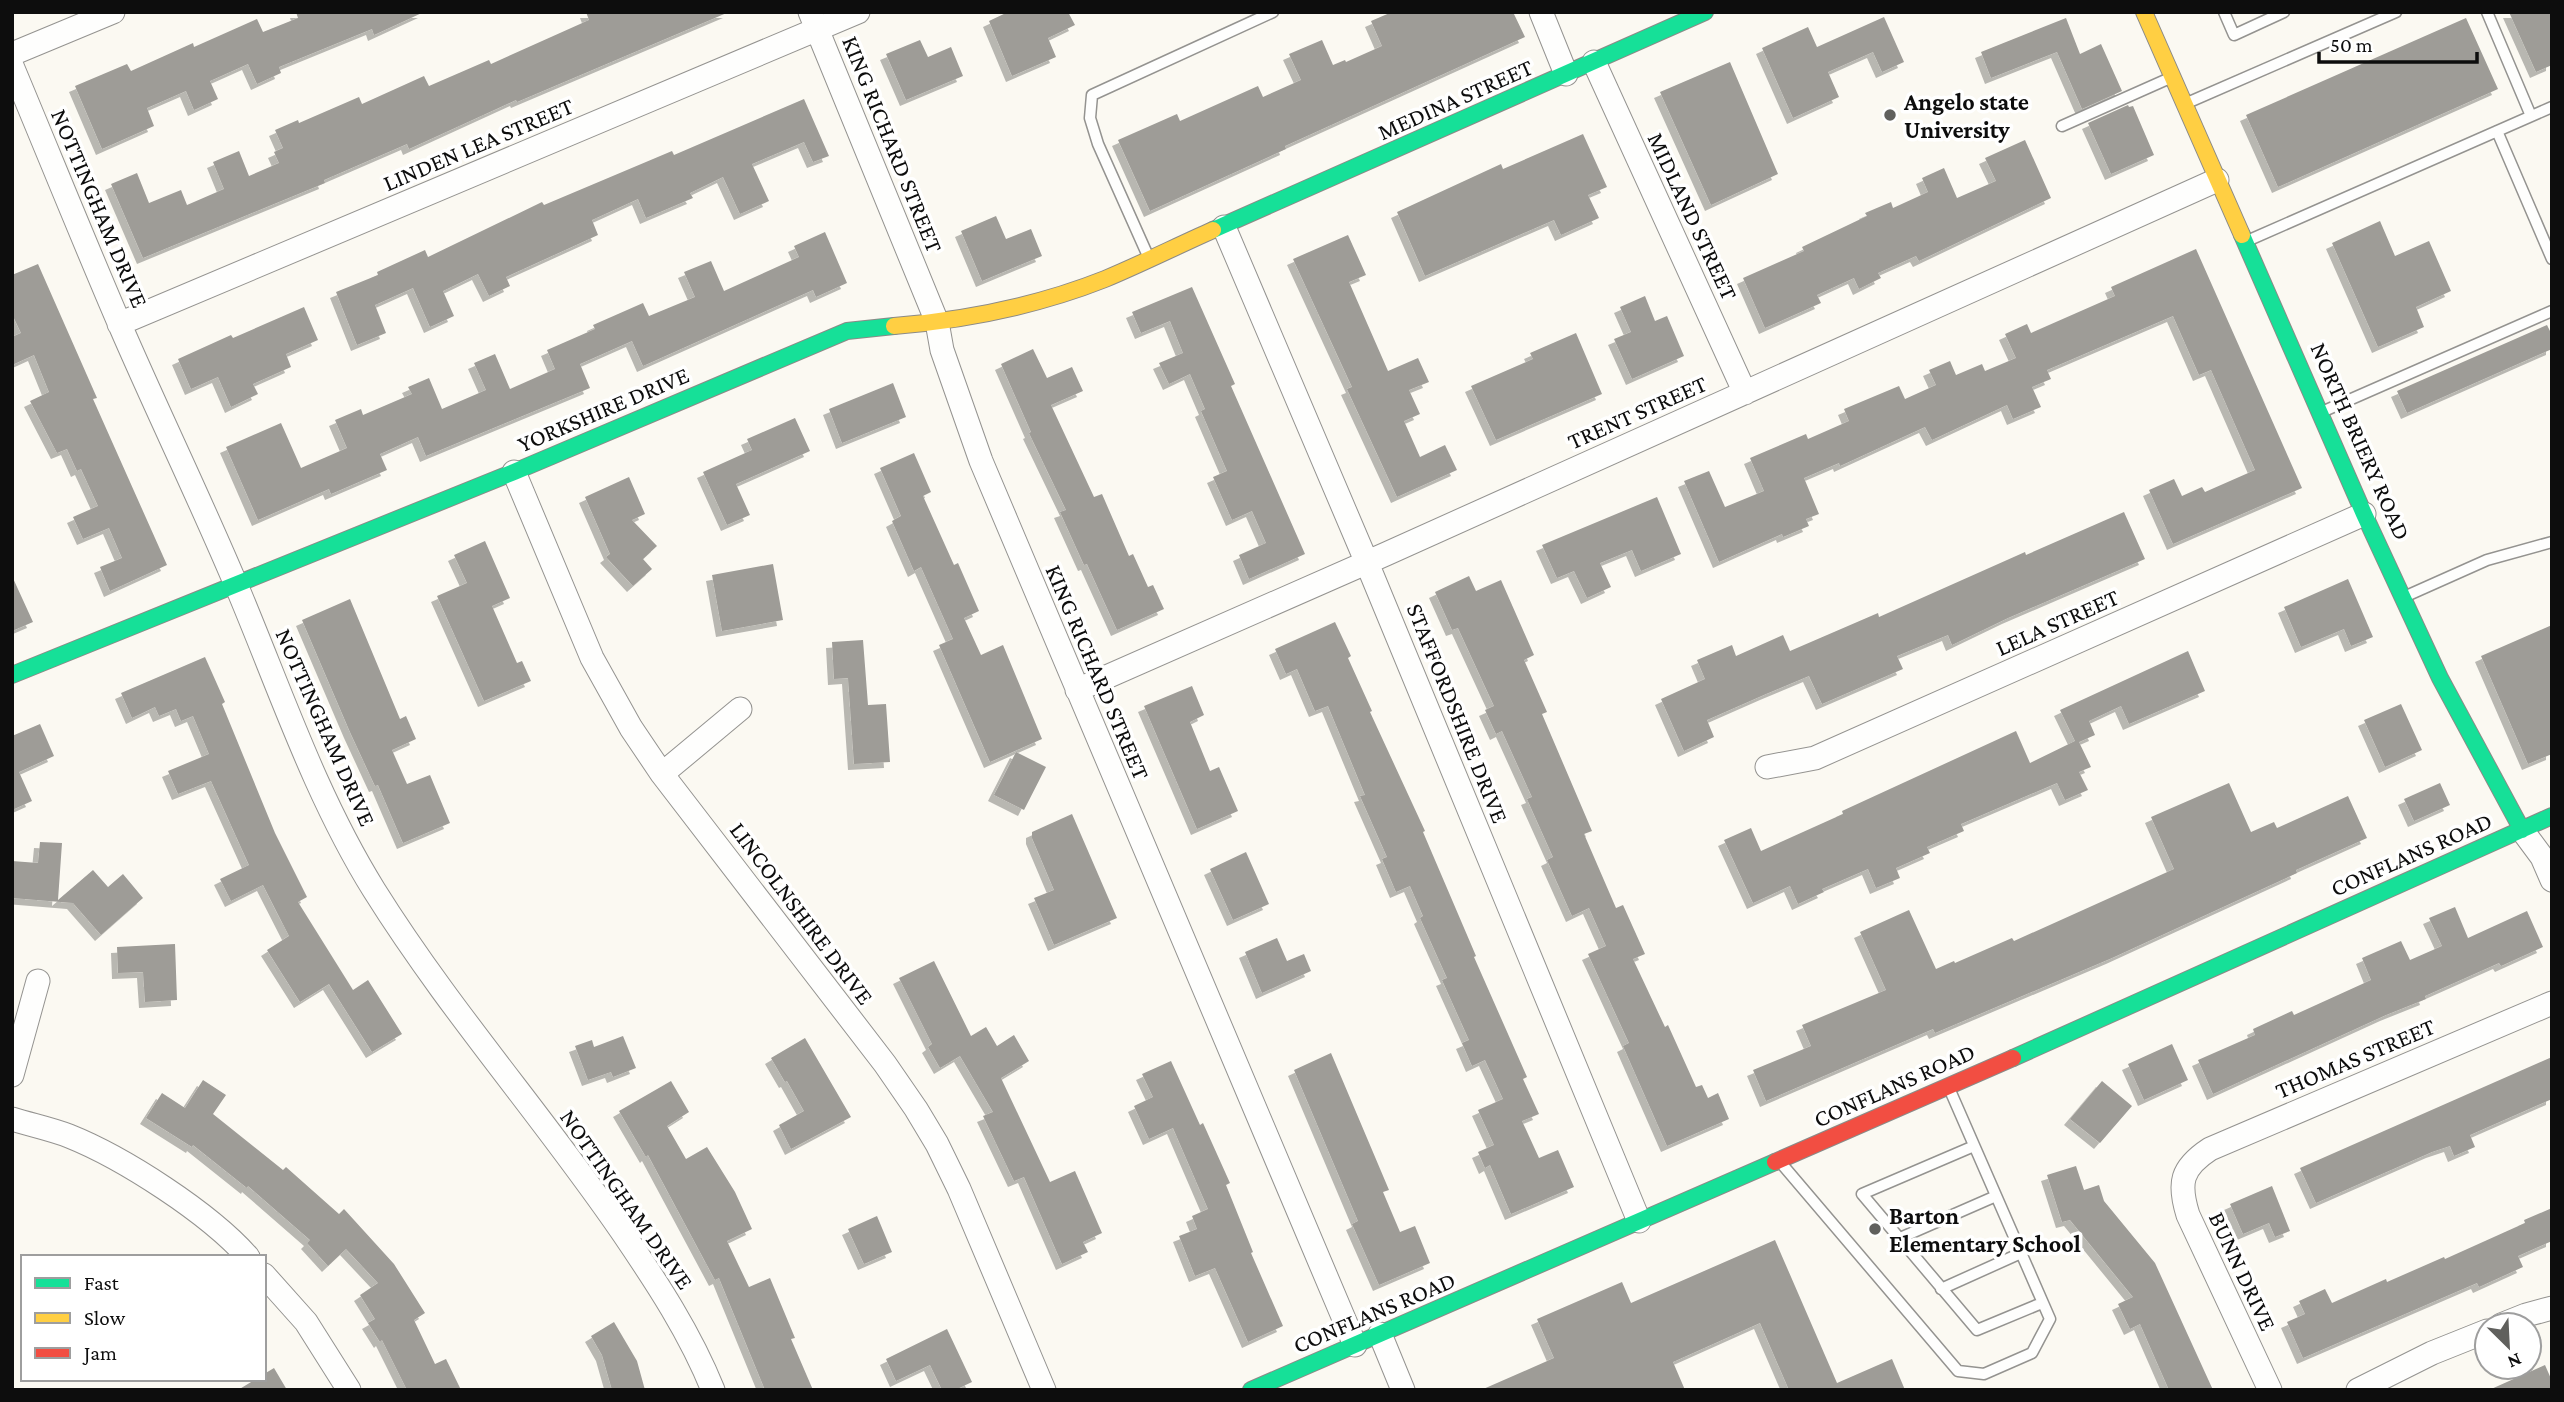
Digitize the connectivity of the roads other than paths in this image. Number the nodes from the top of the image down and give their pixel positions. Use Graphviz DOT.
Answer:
graph roads {
  1 [pos="113,12"];
  2 [pos="858,12"];
  3 [pos="1273,12"];
  4 [pos="1541,12"];
  5 [pos="1705,12"];
  6 [pos="2144,12"];
  7 [pos="2224,12"];
  8 [pos="2284,12"];
  9 [pos="2396,12"];
  10 [pos="2487,12"];
  11 [pos="814,21"];
  12 [pos="12,54"];
  13 [pos="1594,62"];
  14 [pos="12,66"];
  15 [pos="1566,74"];
  16 [pos="2172,76"];
  17 [pos="2184,104"];
  18 [pos="2552,107"];
  19 [pos="2530,116"];
  20 [pos="2062,126"];
  21 [pos="2497,131"];
  22 [pos="2217,180"];
  23 [pos="1224,227"];
  24 [pos="2245,242"];
  25 [pos="1149,259"];
  26 [pos="2552,259"];
  27 [pos="2552,311"];
  28 [pos="937,322"];
  29 [pos="119,324"];
  30 [pos="1745,393"];
  31 [pos="2320,413"];
  32 [pos="514,471"];
  33 [pos="2364,514"];
  34 [pos="2552,542"];
  35 [pos="1367,563"];
  36 [pos="236,586"];
  37 [pos="2403,597"];
  38 [pos="12,675"];
  39 [pos="1077,690"];
  40 [pos="740,709"];
  41 [pos="1768,767"];
  42 [pos="662,774"];
  43 [pos="2552,816"];
  44 [pos="2522,830"];
  45 [pos="2552,880"];
  46 [pos="38,981"];
  47 [pos="2552,1003"];
  48 [pos="12,1075"];
  49 [pos="1948,1087"];
  50 [pos="12,1119"];
  51 [pos="1974,1146"];
  52 [pos="1779,1160"];
  53 [pos="2185,1172"];
  54 [pos="1996,1196"];
  55 [pos="1639,1221"];
  56 [pos="1900,1238"];
  57 [pos="2021,1253"];
  58 [pos="246,1255"];
  59 [pos="266,1277"];
  60 [pos="1941,1289"];
  61 [pos="2042,1303"];
  62 [pos="1380,1334"];
  63 [pos="2473,1337"];
  64 [pos="1355,1345"];
  65 [pos="349,1390"];
  66 [pos="713,1390"];
  67 [pos="1044,1390"];
  68 [pos="1251,1390"];
  69 [pos="1403,1390"];
  70 [pos="2270,1390"];
  71 [pos="2358,1390"];
  1 -- 12 [label="street"];
  2 -- 11 [label="street, LINDEN LEA STREET"];
  3 -- 25 [label="lane"];
  4 -- 15 [label="street"];
  5 -- 13 [label="street, MEDINA STREET"];
  6 -- 16 [label="street, NORTH BRIERY ROAD"];
  7 -- 8 [label="lane"];
  9 -- 17 [label="lane"];
  10 -- 19 [label="lane"];
  11 -- 28 [label="street, KING RICHARD STREET"];
  11 -- 29 [label="street, LINDEN LEA STREET"];
  13 -- 15 [label="street, MEDINA STREET"];
  13 -- 30 [label="street, MIDLAND STREET"];
  14 -- 29 [label="street, NOTTINGHAM DRIVE"];
  15 -- 23 [label="street, MEDINA STREET"];
  16 -- 17 [label="street, NORTH BRIERY ROAD"];
  16 -- 20 [label="lane"];
  17 -- 22 [label="street, NORTH BRIERY ROAD"];
  18 -- 19 [label="lane"];
  19 -- 21 [label="lane"];
  21 -- 24 [label="lane"];
  21 -- 26 [label="lane"];
  22 -- 24 [label="street, NORTH BRIERY ROAD"];
  22 -- 30 [label="street, TRENT STREET"];
  23 -- 25 [label="street, YORKSHIRE DRIVE"];
  23 -- 35 [label="street, STAFFORDSHIRE DRIVE"];
  24 -- 31 [label="street, NORTH BRIERY ROAD"];
  25 -- 28 [label="street, YORKSHIRE DRIVE"];
  27 -- 31 [label="lane"];
  28 -- 32 [label="street, YORKSHIRE DRIVE"];
  28 -- 39 [label="street, KING RICHARD STREET"];
  29 -- 36 [label="street, NOTTINGHAM DRIVE"];
  30 -- 35 [label="street, TRENT STREET"];
  31 -- 33 [label="street, NORTH BRIERY ROAD"];
  32 -- 36 [label="street, YORKSHIRE DRIVE"];
  32 -- 42 [label="street, LINCOLNSHIRE DRIVE"];
  33 -- 37 [label="street, NORTH BRIERY ROAD"];
  33 -- 41 [label="street, LELA STREET"];
  34 -- 37 [label="lane"];
  35 -- 39 [label="street, TRENT STREET"];
  35 -- 55 [label="street, STAFFORDSHIRE DRIVE"];
  36 -- 38 [label="street, YORKSHIRE DRIVE"];
  36 -- 66 [label="street, NOTTINGHAM DRIVE"];
  37 -- 44 [label="street, NORTH BRIERY ROAD"];
  39 -- 64 [label="street, KING RICHARD STREET"];
  40 -- 42 [label="street"];
  42 -- 67 [label="street, LINCOLNSHIRE DRIVE"];
  43 -- 44 [label="street, CONFLANS ROAD"];
  44 -- 45 [label="street, NORTH BRIERY ROAD"];
  44 -- 49 [label="street, CONFLANS ROAD"];
  46 -- 48 [label="street"];
  47 -- 53 [label="street, THOMAS STREET"];
  49 -- 51 [label="lane"];
  49 -- 52 [label="street, CONFLANS ROAD"];
  50 -- 58 [label="street"];
  51 -- 54 [label="lane"];
  51 -- 56 [label="lane"];
  52 -- 55 [label="street, CONFLANS ROAD"];
  52 -- 61 [label="lane"];
  53 -- 70 [label="street, BUNN DRIVE"];
  54 -- 56 [label="lane"];
  54 -- 57 [label="lane"];
  55 -- 62 [label="street, CONFLANS ROAD"];
  56 -- 60 [label="lane"];
  57 -- 60 [label="lane"];
  57 -- 61 [label="lane"];
  59 -- 65 [label="street"];
  60 -- 61 [label="lane"];
  62 -- 64 [label="street, CONFLANS ROAD"];
  62 -- 69 [label="street"];
  63 -- 71 [label="street"];
  64 -- 68 [label="street, CONFLANS ROAD"];
}
